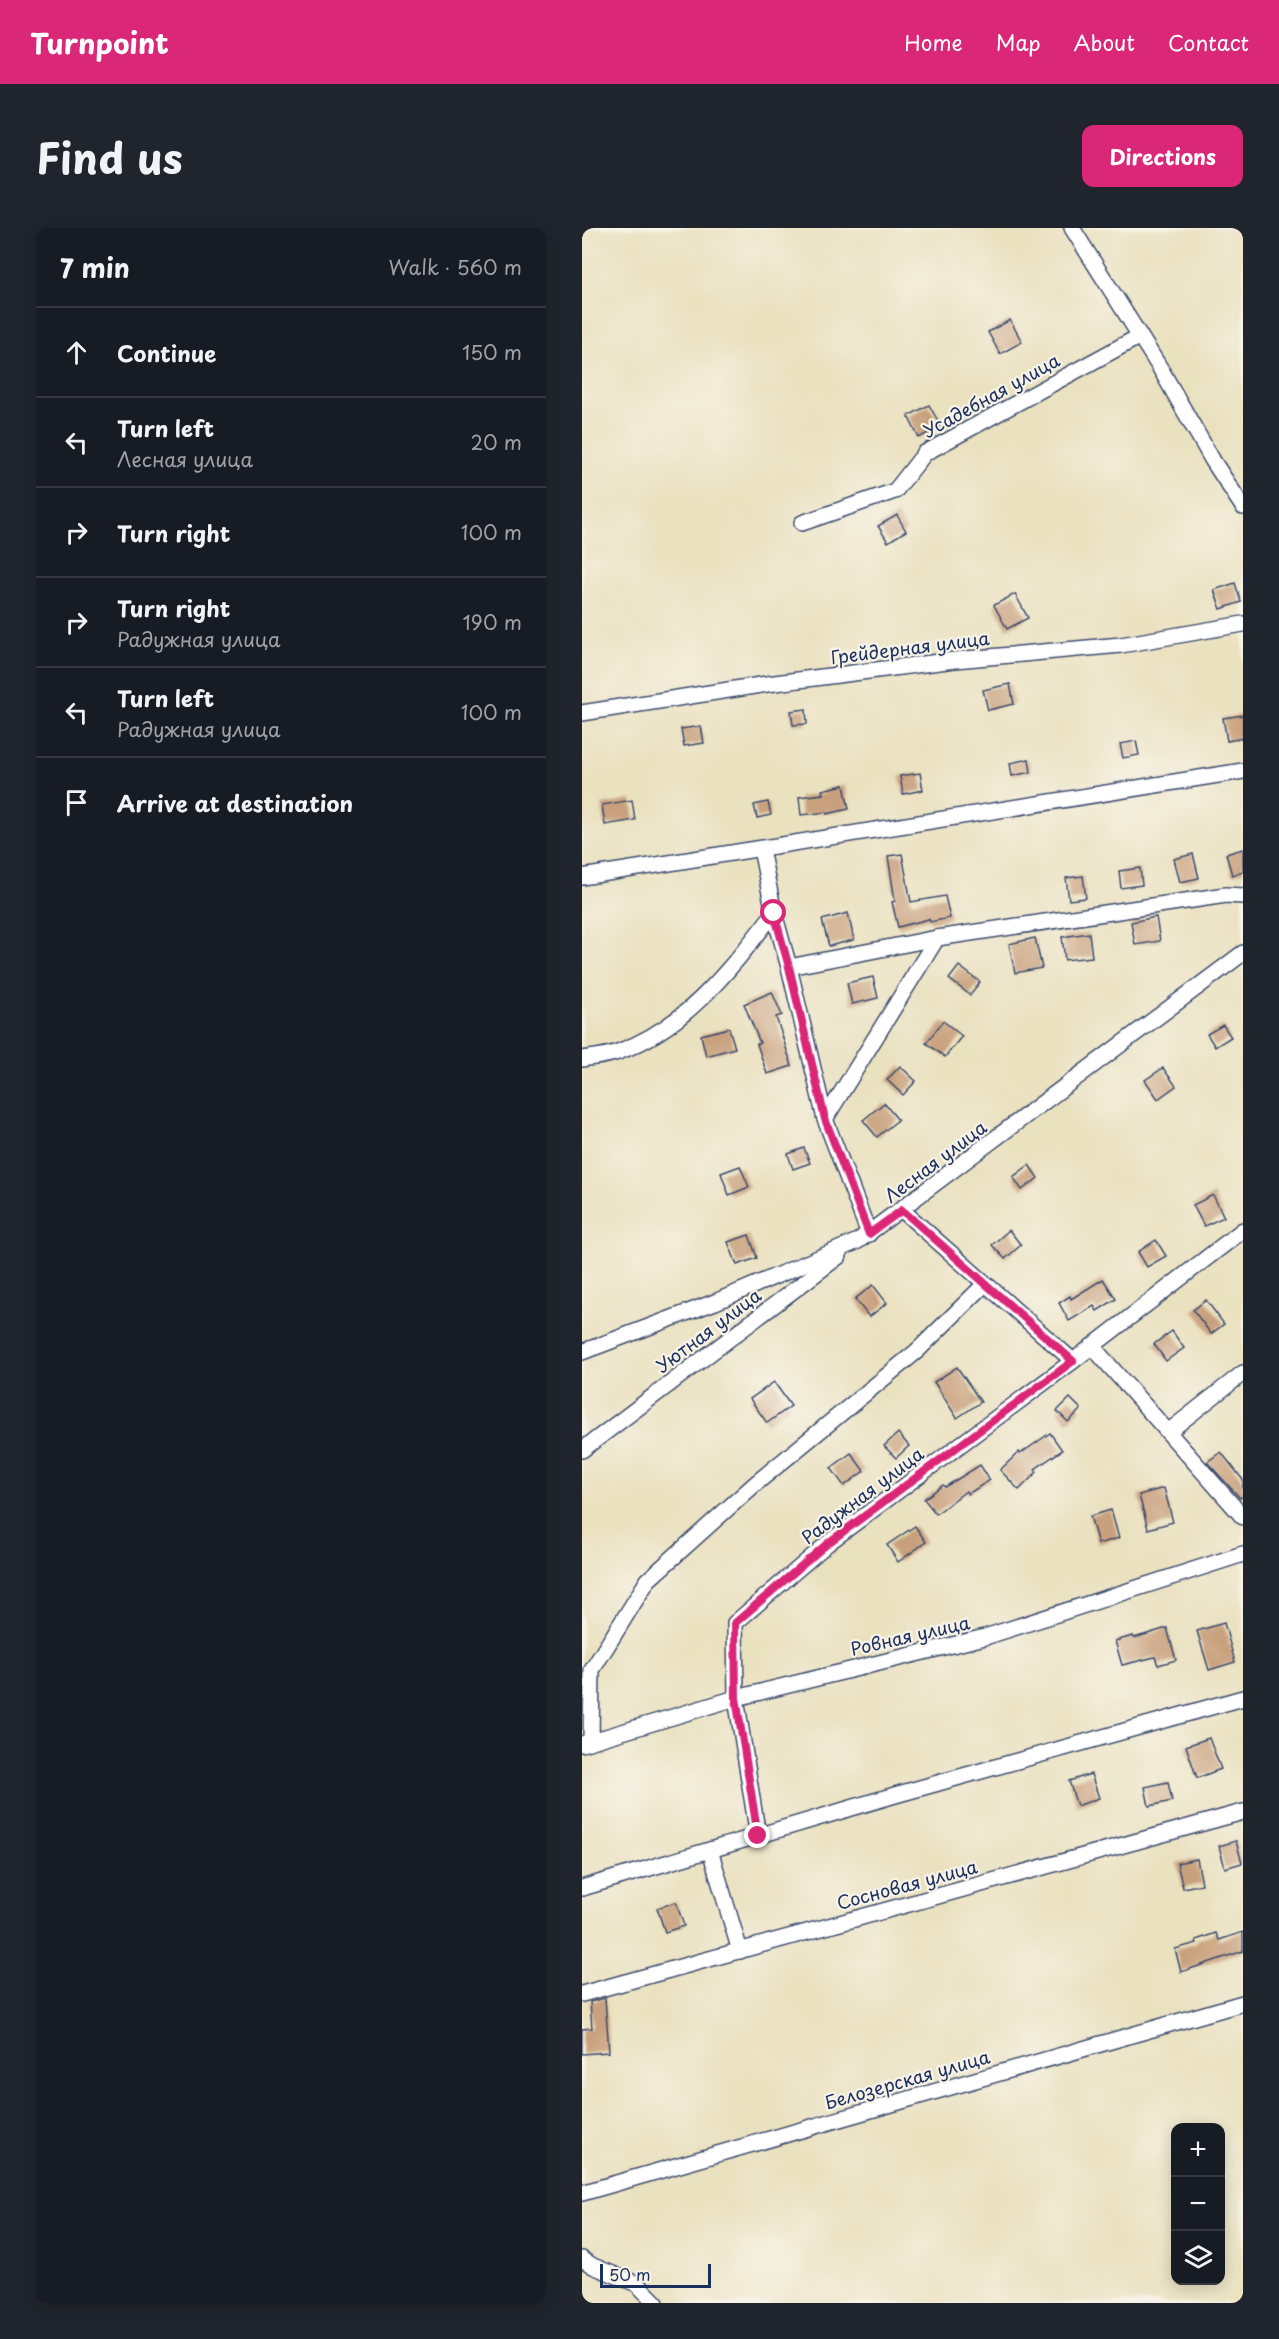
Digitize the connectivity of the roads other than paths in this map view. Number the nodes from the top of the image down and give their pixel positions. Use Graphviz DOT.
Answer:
graph roads {
  1 [pos="1072,228"];
  2 [pos="1140,336"];
  3 [pos="1243,507"];
  4 [pos="802,523"];
  5 [pos="1243,624"];
  6 [pos="582,713"];
  7 [pos="1243,771"];
  8 [pos="761,849"];
  9 [pos="582,877"];
  10 [pos="1243,896"];
  11 [pos="774,913"];
  12 [pos="937,938"];
  13 [pos="1243,953"];
  14 [pos="789,967"];
  15 [pos="582,1059"];
  16 [pos="825,1119"];
  17 [pos="902,1210"];
  18 [pos="1243,1230"];
  19 [pos="864,1238"];
  20 [pos="985,1284"];
  21 [pos="1092,1346"];
  22 [pos="582,1352"];
  23 [pos="1073,1361"];
  24 [pos="1243,1373"];
  25 [pos="1168,1432"];
  26 [pos="582,1450"];
  27 [pos="1243,1517"];
  28 [pos="1242,1559"];
  29 [pos="736,1698"];
  30 [pos="1243,1698"];
  31 [pos="586,1742"];
  32 [pos="1243,1812"];
  33 [pos="758,1836"];
  34 [pos="710,1850"];
  35 [pos="582,1888"];
  36 [pos="740,1951"];
  37 [pos="582,1994"];
  38 [pos="1243,2003"];
  39 [pos="582,2193"];
  40 [pos="582,2259"];
  41 [pos="656,2303"];
  1 -- 2 [label="street"];
  2 -- 3 [label="street"];
  2 -- 4 [label="street, Усадебная улица"];
  5 -- 6 [label="street, Грейдерная улица"];
  7 -- 8 [label="street"];
  8 -- 9 [label="street"];
  8 -- 11 [label="street"];
  10 -- 12 [label="street"];
  11 -- 14 [label="street"];
  11 -- 15 [label="street"];
  12 -- 14 [label="street"];
  12 -- 16 [label="street"];
  13 -- 17 [label="street, Лесная улица"];
  14 -- 16 [label="street"];
  16 -- 19 [label="street"];
  17 -- 19 [label="street, Лесная улица"];
  17 -- 20 [label="street"];
  18 -- 21 [label="street"];
  19 -- 22 [label="street, Лесная улица"];
  19 -- 26 [label="street, Уютная улица"];
  20 -- 23 [label="street"];
  20 -- 31 [label="street"];
  21 -- 23 [label="street"];
  21 -- 25 [label="street"];
  23 -- 29 [label="street, Радужная улица"];
  24 -- 25 [label="street"];
  25 -- 27 [label="street"];
  28 -- 29 [label="street, Ровная улица"];
  29 -- 31 [label="street, Ровная улица"];
  29 -- 33 [label="street, Радужная улица"];
  30 -- 33 [label="street"];
  32 -- 36 [label="street, Сосновая улица"];
  33 -- 34 [label="street"];
  34 -- 35 [label="street"];
  34 -- 36 [label="street"];
  36 -- 37 [label="street, Сосновая улица"];
  38 -- 39 [label="street, Белозерская улица"];
  40 -- 41 [label="street"];
}
